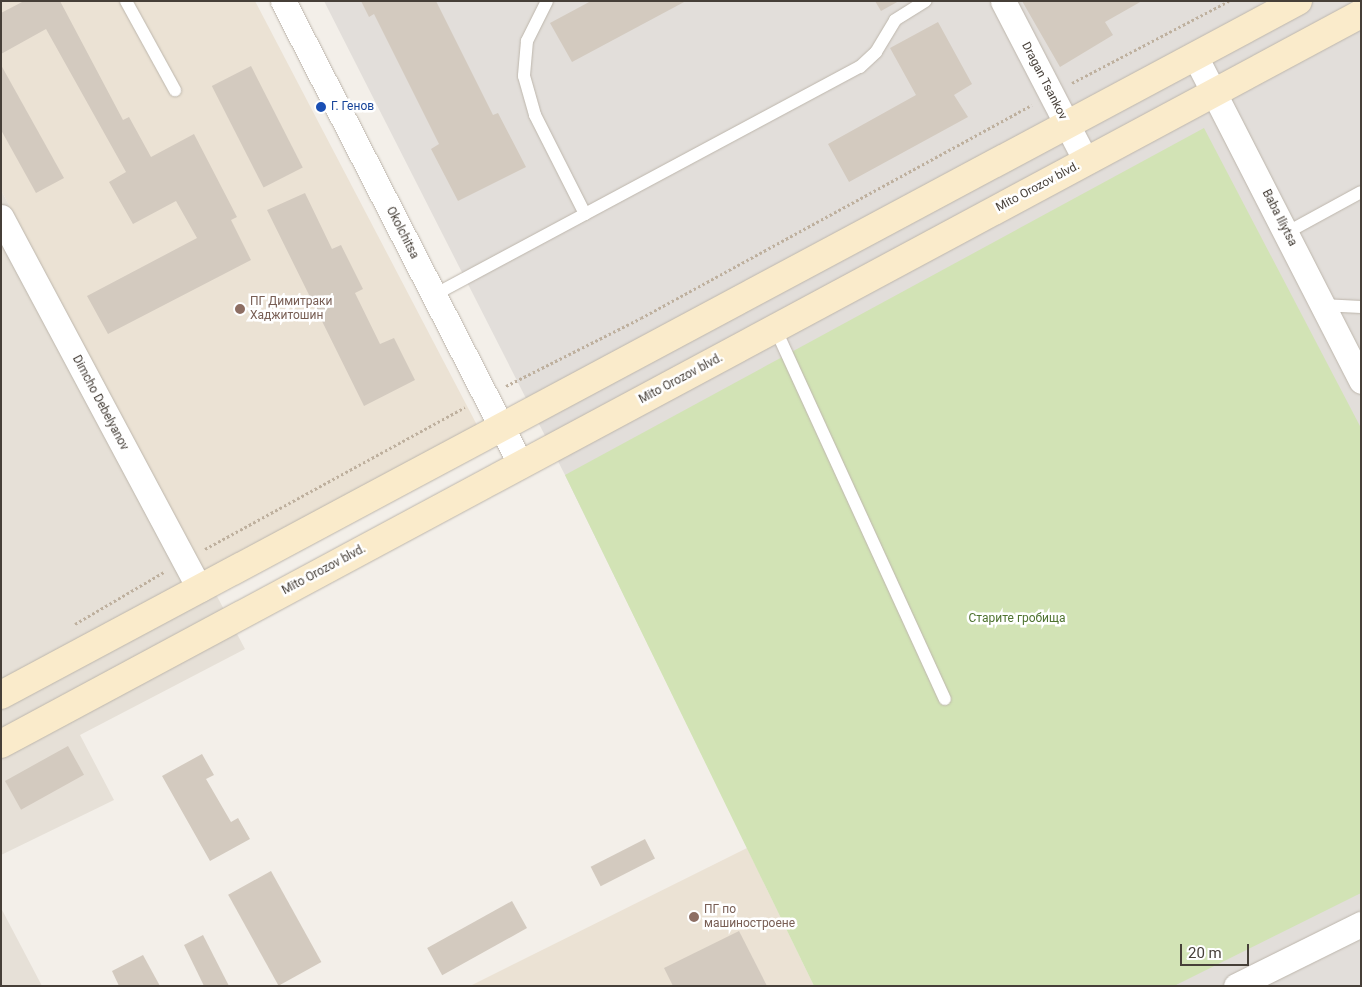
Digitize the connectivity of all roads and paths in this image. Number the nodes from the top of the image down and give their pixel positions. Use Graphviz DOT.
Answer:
graph roads {
  1 [pos="126,1"];
  2 [pos="283,1"];
  3 [pos="547,1"];
  4 [pos="926,1"];
  5 [pos="1003,1"];
  6 [pos="1229,1"];
  7 [pos="1298,1"];
  8 [pos="1361,14"];
  9 [pos="1195,56"];
  10 [pos="175,90"];
  11 [pos="1215,92"];
  12 [pos="1051,94"];
  13 [pos="1067,125"];
  14 [pos="1086,161"];
  15 [pos="1361,192"];
  16 [pos="585,214"];
  17 [pos="3,226"];
  18 [pos="1286,234"];
  19 [pos="434,295"];
  20 [pos="1322,305"];
  21 [pos="1361,307"];
  22 [pos="775,328"];
  23 [pos="1361,381"];
  24 [pos="485,396"];
  25 [pos="501,427"];
  26 [pos="521,465"];
  27 [pos="184,560"];
  28 [pos="200,588"];
  29 [pos="68,629"];
  30 [pos="1,695"];
  31 [pos="945,699"];
  32 [pos="1,744"];
  33 [pos="1361,924"];
  34 [pos="1269,978"];
  35 [pos="1236,986"];
  1 -- 10 [label="lane"];
  2 -- 19 [label="street, Okolchitsa"];
  3 -- 16 [label="lane"];
  4 -- 16 [label="lane"];
  5 -- 12 [label="street, Dragan Tsankov"];
  6 -- 12 [label="path"];
  7 -- 9 [label="main road"];
  8 -- 11 [label="main road, Mito Orozov blvd."];
  9 -- 11 [label="street, Baba Iliytsa"];
  9 -- 13 [label="main road"];
  11 -- 14 [label="main road, Mito Orozov blvd."];
  11 -- 18 [label="street, Baba Iliytsa"];
  12 -- 13 [label="street, Dragan Tsankov"];
  12 -- 24 [label="path"];
  13 -- 14 [label="street, Dragan Tsankov"];
  13 -- 25 [label="main road"];
  14 -- 22 [label="main road, Mito Orozov blvd."];
  15 -- 18 [label="lane"];
  16 -- 19 [label="lane"];
  17 -- 27 [label="street, Dimcho Debelyanov"];
  18 -- 20 [label="street, Baba Iliytsa"];
  19 -- 24 [label="street, Okolchitsa"];
  20 -- 21 [label="lane"];
  20 -- 23 [label="street, Baba Iliytsa"];
  22 -- 26 [label="main road, Mito Orozov blvd."];
  22 -- 31 [label="lane"];
  24 -- 25 [label="street, Okolchitsa"];
  24 -- 27 [label="path"];
  25 -- 26 [label="street, Okolchitsa"];
  25 -- 28 [label="main road"];
  26 -- 32 [label="main road, Mito Orozov blvd."];
  27 -- 28 [label="street, Dimcho Debelyanov"];
  27 -- 29 [label="path"];
  28 -- 30 [label="main road"];
  33 -- 34 [label="street"];
  34 -- 35 [label="street"];
}
